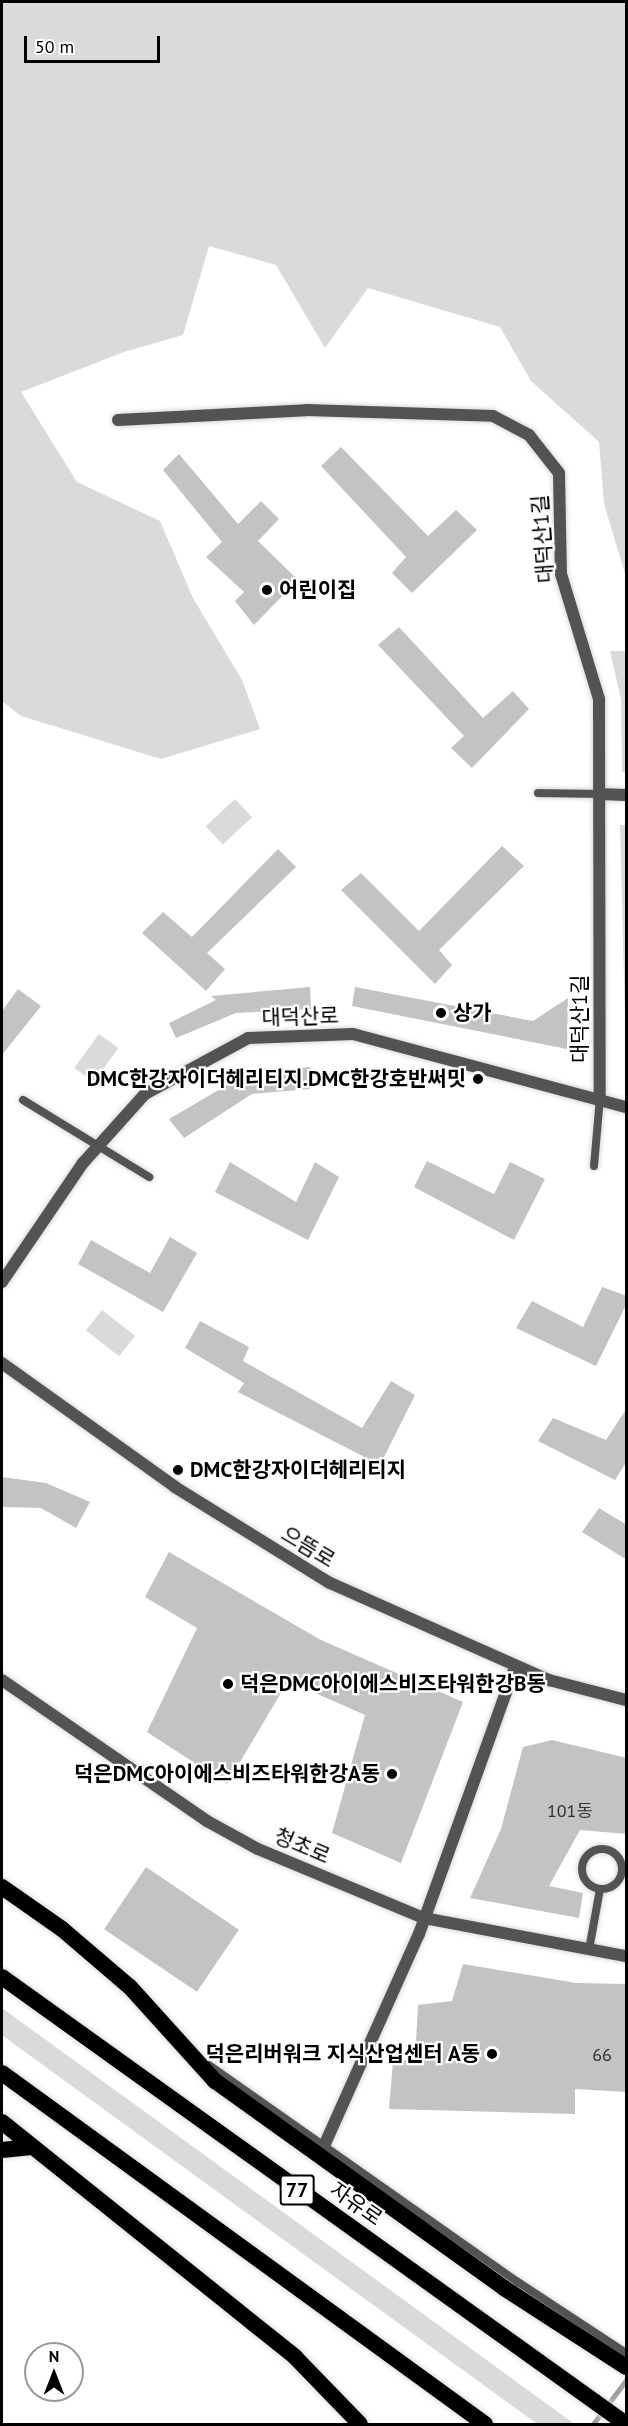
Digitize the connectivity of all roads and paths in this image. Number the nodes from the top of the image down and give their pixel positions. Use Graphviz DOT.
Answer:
graph roads {
  1 [pos="118,420"];
  2 [pos="538,794"];
  3 [pos="598,794"];
  4 [pos="627,795"];
  5 [pos="600,1098"];
  6 [pos="23,1100"];
  7 [pos="627,1107"];
  8 [pos="98,1144"];
  9 [pos="594,1166"];
  10 [pos="149,1177"];
  11 [pos="2,1282"];
  12 [pos="2,1363"];
  13 [pos="515,1666"];
  14 [pos="2,1680"];
  15 [pos="627,1700"];
  16 [pos="2,1887"];
  17 [pos="600,1889"];
  18 [pos="424,1918"];
  19 [pos="589,1950"];
  20 [pos="627,1956"];
  21 [pos="2,1977"];
  22 [pos="181,2044"];
  23 [pos="2,2073"];
  24 [pos="2,2122"];
  25 [pos="324,2146"];
  26 [pos="29,2147"];
  27 [pos="2,2150"];
  28 [pos="627,2353"];
  29 [pos="627,2367"];
  30 [pos="620,2420"];
  31 [pos="360,2424"];
  32 [pos="485,2424"];
  1 -- 3 [label="street, 대덕산1길"];
  2 -- 3 [label="lane"];
  3 -- 4 [label="street"];
  3 -- 5 [label="street, 대덕산1길"];
  5 -- 7 [label="street, 대덕산로"];
  5 -- 8 [label="street, 대덕산로"];
  5 -- 9 [label="lane"];
  6 -- 8 [label="lane"];
  8 -- 10 [label="lane"];
  8 -- 11 [label="street, 대덕산로"];
  12 -- 13 [label="street, 으뜸로"];
  13 -- 15 [label="street, 으뜸로"];
  13 -- 18 [label="street"];
  14 -- 18 [label="street, 청초로"];
  16 -- 22 [label="highway"];
  17 -- 17 [label="lane"];
  17 -- 19 [label="lane"];
  18 -- 19 [label="street, 청초로"];
  18 -- 25 [label="street"];
  19 -- 20 [label="street, 청초로"];
  21 -- 30 [label="highway, 자유로 / 77"];
  22 -- 25 [label="lane"];
  22 -- 29 [label="highway"];
  23 -- 32 [label="highway"];
  24 -- 26 [label="highway"];
  25 -- 28 [label="lane"];
  26 -- 27 [label="highway"];
  26 -- 31 [label="highway"];
}
